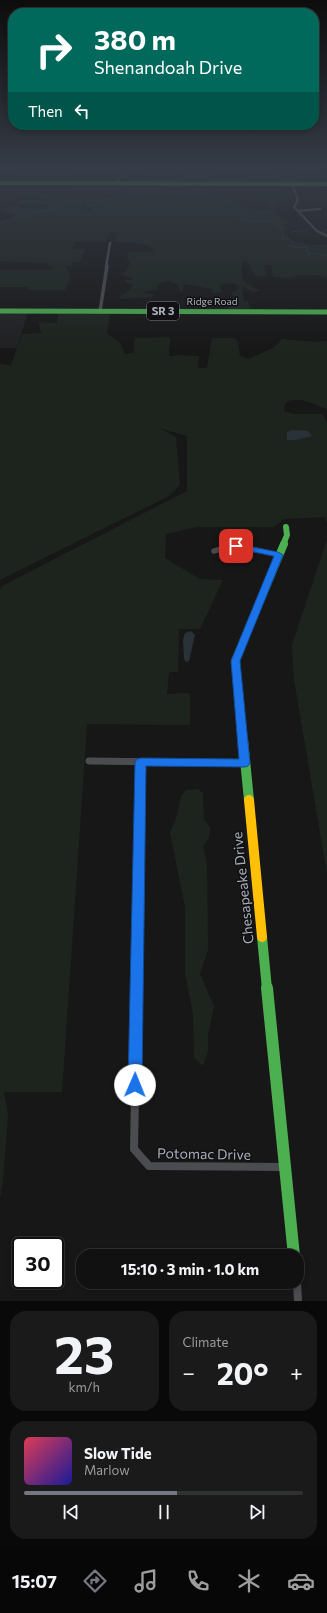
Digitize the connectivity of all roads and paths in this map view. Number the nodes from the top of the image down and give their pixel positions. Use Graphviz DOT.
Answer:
graph roads {
  1 [pos="316,230"];
  2 [pos="327,236"];
  3 [pos="110,243"];
  4 [pos="0,311"];
  5 [pos="100,311"];
  6 [pos="327,312"];
  7 [pos="286,527"];
  8 [pos="214,551"];
  9 [pos="278,555"];
  10 [pos="89,761"];
  11 [pos="141,762"];
  12 [pos="245,763"];
  13 [pos="285,1168"];
  14 [pos="293,1249"];
  15 [pos="297,1289"];
  16 [pos="298,1301"];
  1 -- 2 [label="street"];
  3 -- 5 [label="street"];
  4 -- 5 [label="main road, Ridge Road / SR 3"];
  5 -- 6 [label="main road, Ridge Road / SR 3"];
  7 -- 9 [label="main road, Chesapeake Drive"];
  8 -- 9 [label="street"];
  9 -- 12 [label="main road, Chesapeake Drive"];
  10 -- 11 [label="street"];
  11 -- 12 [label="street"];
  11 -- 13 [label="street, Potomac Drive"];
  12 -- 13 [label="main road, Chesapeake Drive"];
  13 -- 14 [label="main road, Chesapeake Drive"];
  15 -- 16 [label="street"];
}
